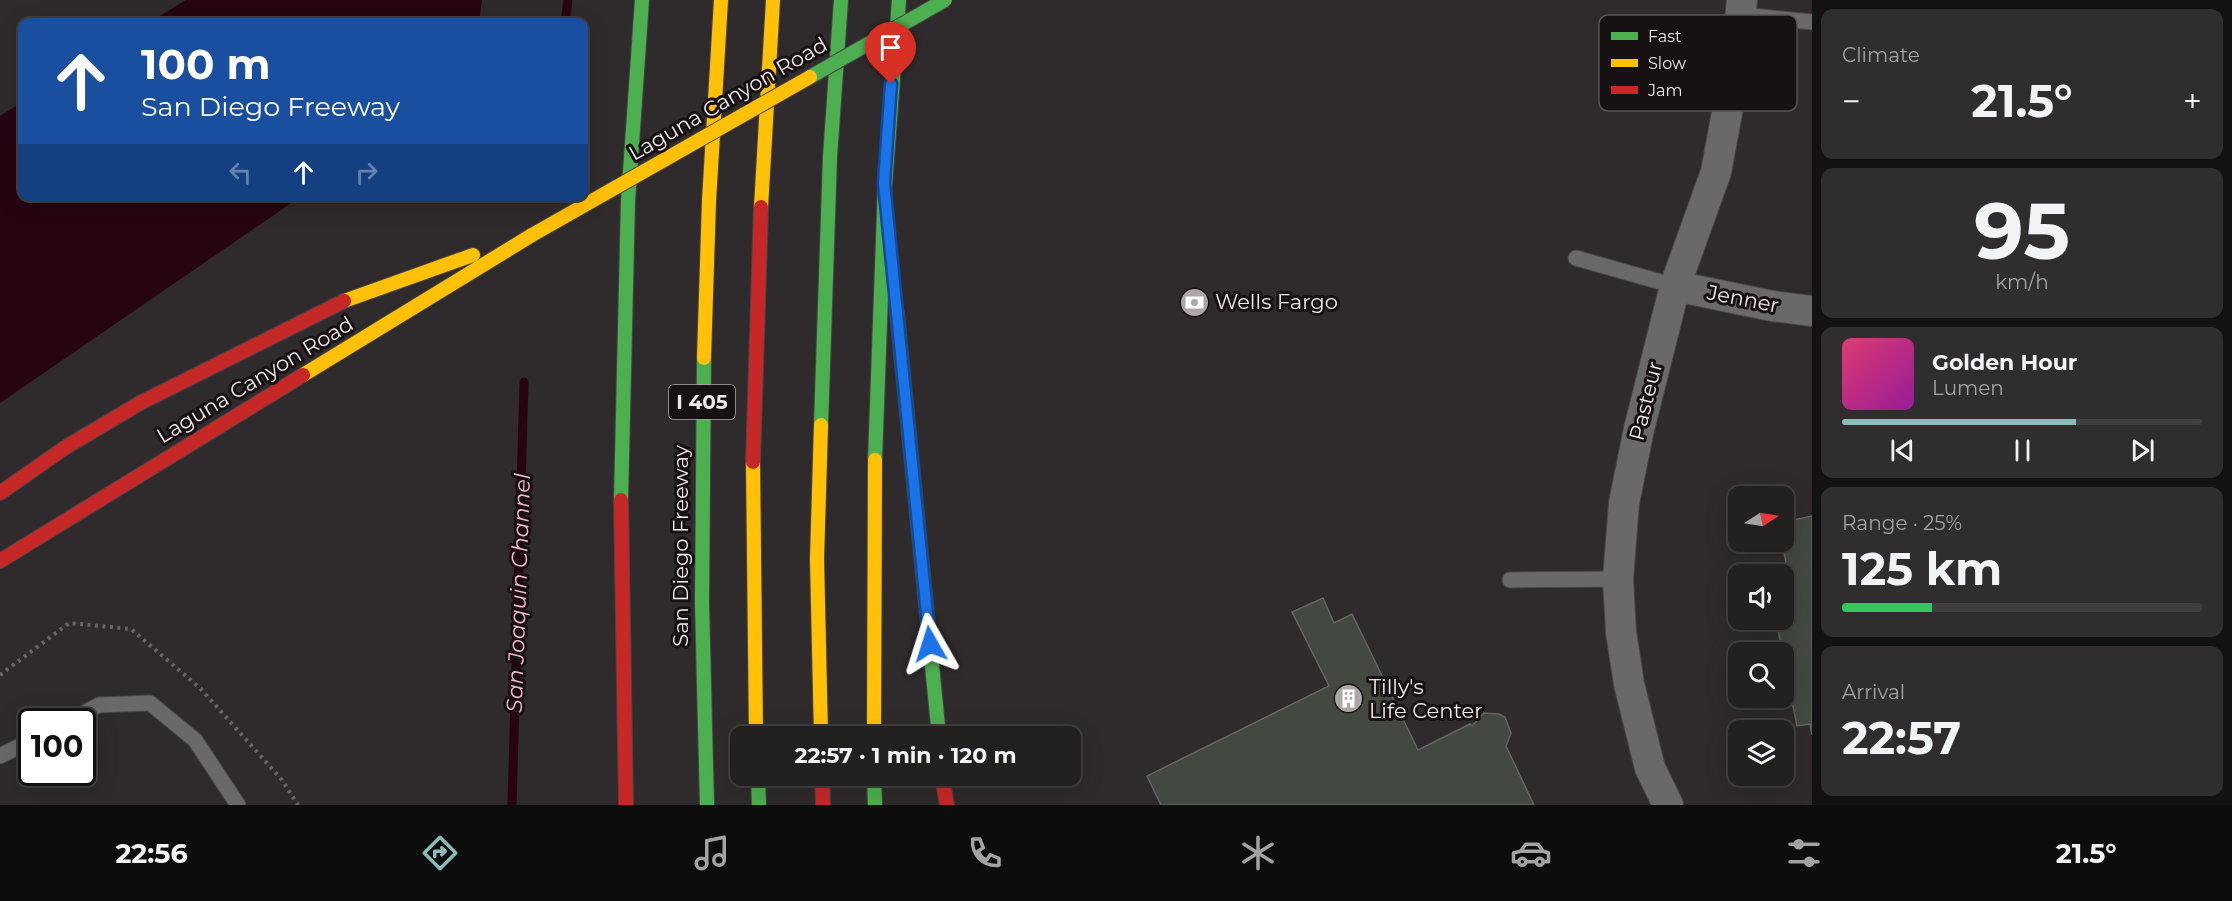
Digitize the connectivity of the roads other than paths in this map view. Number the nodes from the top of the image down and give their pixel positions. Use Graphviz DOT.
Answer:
graph roads {
  1 [pos="642,0"];
  2 [pos="721,0"];
  3 [pos="773,0"];
  4 [pos="841,0"];
  5 [pos="899,0"];
  6 [pos="945,0"];
  7 [pos="1797,21"];
  8 [pos="1812,22"];
  9 [pos="1728,111"];
  10 [pos="884,183"];
  11 [pos="532,235"];
  12 [pos="1576,258"];
  13 [pos="1675,286"];
  14 [pos="1812,311"];
  15 [pos="0,493"];
  16 [pos="0,561"];
  17 [pos="1618,579"];
  18 [pos="1510,580"];
  19 [pos="621,650"];
  20 [pos="93,708"];
  21 [pos="756,726"];
  22 [pos="822,726"];
  23 [pos="874,726"];
  24 [pos="938,726"];
  25 [pos="18,747"];
  26 [pos="0,756"];
  27 [pos="758,786"];
  28 [pos="822,786"];
  29 [pos="874,786"];
  30 [pos="943,786"];
  31 [pos="611,793"];
  32 [pos="238,805"];
  33 [pos="626,805"];
  34 [pos="707,805"];
  35 [pos="759,805"];
  36 [pos="823,805"];
  37 [pos="875,805"];
  38 [pos="946,805"];
  39 [pos="1668,805"];
  1 -- 19 [label="main road"];
  2 -- 34 [label="main road, San Diego Freeway / I 405"];
  3 -- 21 [label="main road"];
  4 -- 22 [label="main road"];
  5 -- 10 [label="main road"];
  6 -- 11 [label="main road, Laguna Canyon Road, bridge"];
  7 -- 8 [label="lane"];
  9 -- 13 [label="street, Pasteur"];
  10 -- 23 [label="main road"];
  10 -- 24 [label="main road"];
  11 -- 15 [label="main road, Laguna Canyon Road"];
  11 -- 16 [label="main road, Laguna Canyon Road"];
  12 -- 13 [label="lane"];
  13 -- 14 [label="street, Jenner"];
  13 -- 17 [label="street, Pasteur"];
  17 -- 18 [label="lane"];
  17 -- 39 [label="street, Pasteur"];
  19 -- 31 [label="main road"];
  19 -- 33 [label="main road"];
  20 -- 32 [label="lane"];
  25 -- 26 [label="lane"];
  27 -- 35 [label="main road"];
  28 -- 36 [label="main road"];
  29 -- 37 [label="main road"];
  30 -- 38 [label="main road"];
}
